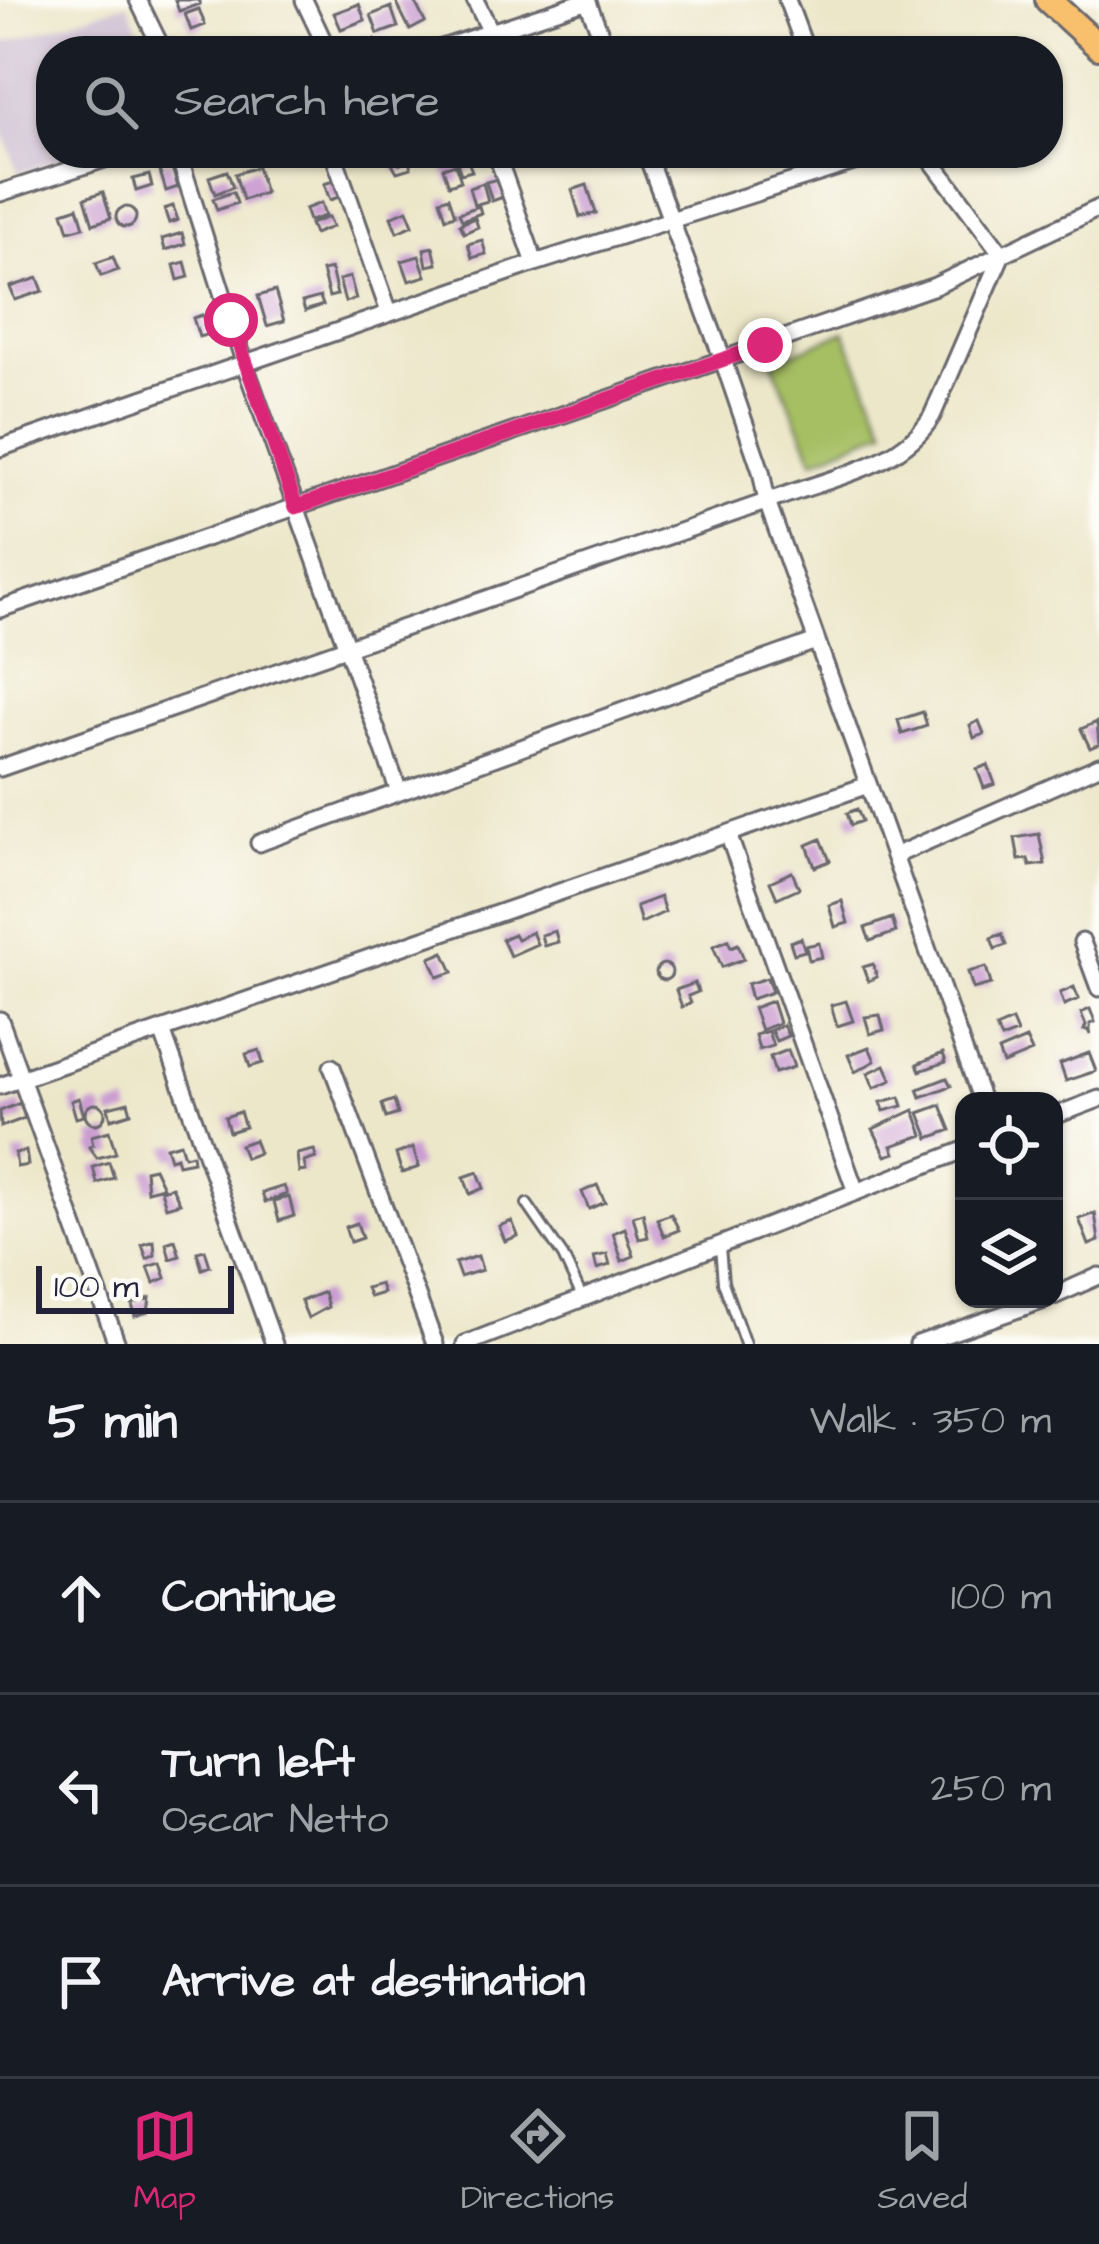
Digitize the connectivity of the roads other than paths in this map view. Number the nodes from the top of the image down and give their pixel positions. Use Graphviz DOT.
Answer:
graph roads {
  1 [pos="138,0"];
  2 [pos="304,0"];
  3 [pos="475,0"];
  4 [pos="588,0"];
  5 [pos="787,0"];
  6 [pos="1048,0"];
  7 [pos="491,32"];
  8 [pos="156,36"];
  9 [pos="321,36"];
  10 [pos="482,36"];
  11 [pos="601,36"];
  12 [pos="800,36"];
  13 [pos="1099,47"];
  14 [pos="74,168"];
  15 [pos="183,168"];
  16 [pos="338,168"];
  17 [pos="501,168"];
  18 [pos="652,168"];
  19 [pos="836,168"];
  20 [pos="937,168"];
  21 [pos="1,190"];
  22 [pos="1099,208"];
  23 [pos="672,221"];
  24 [pos="1001,254"];
  25 [pos="535,262"];
  26 [pos="389,312"];
  27 [pos="723,360"];
  28 [pos="244,362"];
  29 [pos="0,448"];
  30 [pos="766,502"];
  31 [pos="296,507"];
  32 [pos="0,609"];
  33 [pos="816,641"];
  34 [pos="347,648"];
  35 [pos="1099,766"];
  36 [pos="0,768"];
  37 [pos="868,785"];
  38 [pos="399,792"];
  39 [pos="728,834"];
  40 [pos="259,843"];
  41 [pos="893,856"];
  42 [pos="1082,942"];
  43 [pos="1099,988"];
  44 [pos="0,1020"];
  45 [pos="162,1030"];
  46 [pos="332,1067"];
  47 [pos="21,1079"];
  48 [pos="0,1086"];
  49 [pos="979,1092"];
  50 [pos="1099,1099"];
  51 [pos="1063,1113"];
  52 [pos="955,1154"];
  53 [pos="856,1192"];
  54 [pos="527,1204"];
  55 [pos="720,1245"];
  56 [pos="1099,1276"];
  57 [pos="1063,1292"];
  58 [pos="583,1298"];
  59 [pos="1021,1308"];
  60 [pos="117,1344"];
  61 [pos="274,1344"];
  62 [pos="435,1344"];
  63 [pos="465,1344"];
  64 [pos="745,1344"];
  65 [pos="918,1344"];
  1 -- 8 [label="street"];
  2 -- 9 [label="street"];
  3 -- 7 [label="street"];
  4 -- 7 [label="street"];
  4 -- 11 [label="street"];
  5 -- 12 [label="street"];
  6 -- 13 [label="main road"];
  7 -- 10 [label="street"];
  14 -- 21 [label="street"];
  15 -- 28 [label="street"];
  16 -- 26 [label="street"];
  17 -- 25 [label="street"];
  18 -- 23 [label="street"];
  19 -- 23 [label="street"];
  20 -- 24 [label="street"];
  22 -- 24 [label="street"];
  23 -- 25 [label="street"];
  23 -- 27 [label="street"];
  24 -- 27 [label="street"];
  24 -- 30 [label="street"];
  25 -- 26 [label="street"];
  26 -- 28 [label="street"];
  27 -- 30 [label="street"];
  27 -- 31 [label="street"];
  28 -- 29 [label="street"];
  28 -- 31 [label="street"];
  30 -- 33 [label="street"];
  30 -- 34 [label="street"];
  31 -- 32 [label="street"];
  31 -- 34 [label="street"];
  33 -- 37 [label="street"];
  33 -- 38 [label="street"];
  34 -- 36 [label="street"];
  34 -- 38 [label="street"];
  35 -- 41 [label="street"];
  37 -- 39 [label="street"];
  37 -- 41 [label="street"];
  38 -- 40 [label="street"];
  39 -- 45 [label="street"];
  39 -- 53 [label="street"];
  41 -- 49 [label="street"];
  42 -- 43 [label="street"];
  44 -- 47 [label="street"];
  45 -- 47 [label="street"];
  45 -- 61 [label="street"];
  46 -- 62 [label="street"];
  47 -- 48 [label="street"];
  47 -- 60 [label="street"];
  50 -- 51 [label="street"];
  52 -- 53 [label="street"];
  53 -- 55 [label="street"];
  54 -- 58 [label="lane"];
  55 -- 58 [label="street"];
  55 -- 64 [label="lane"];
  56 -- 57 [label="street"];
  58 -- 63 [label="street"];
  59 -- 65 [label="street"];
}
